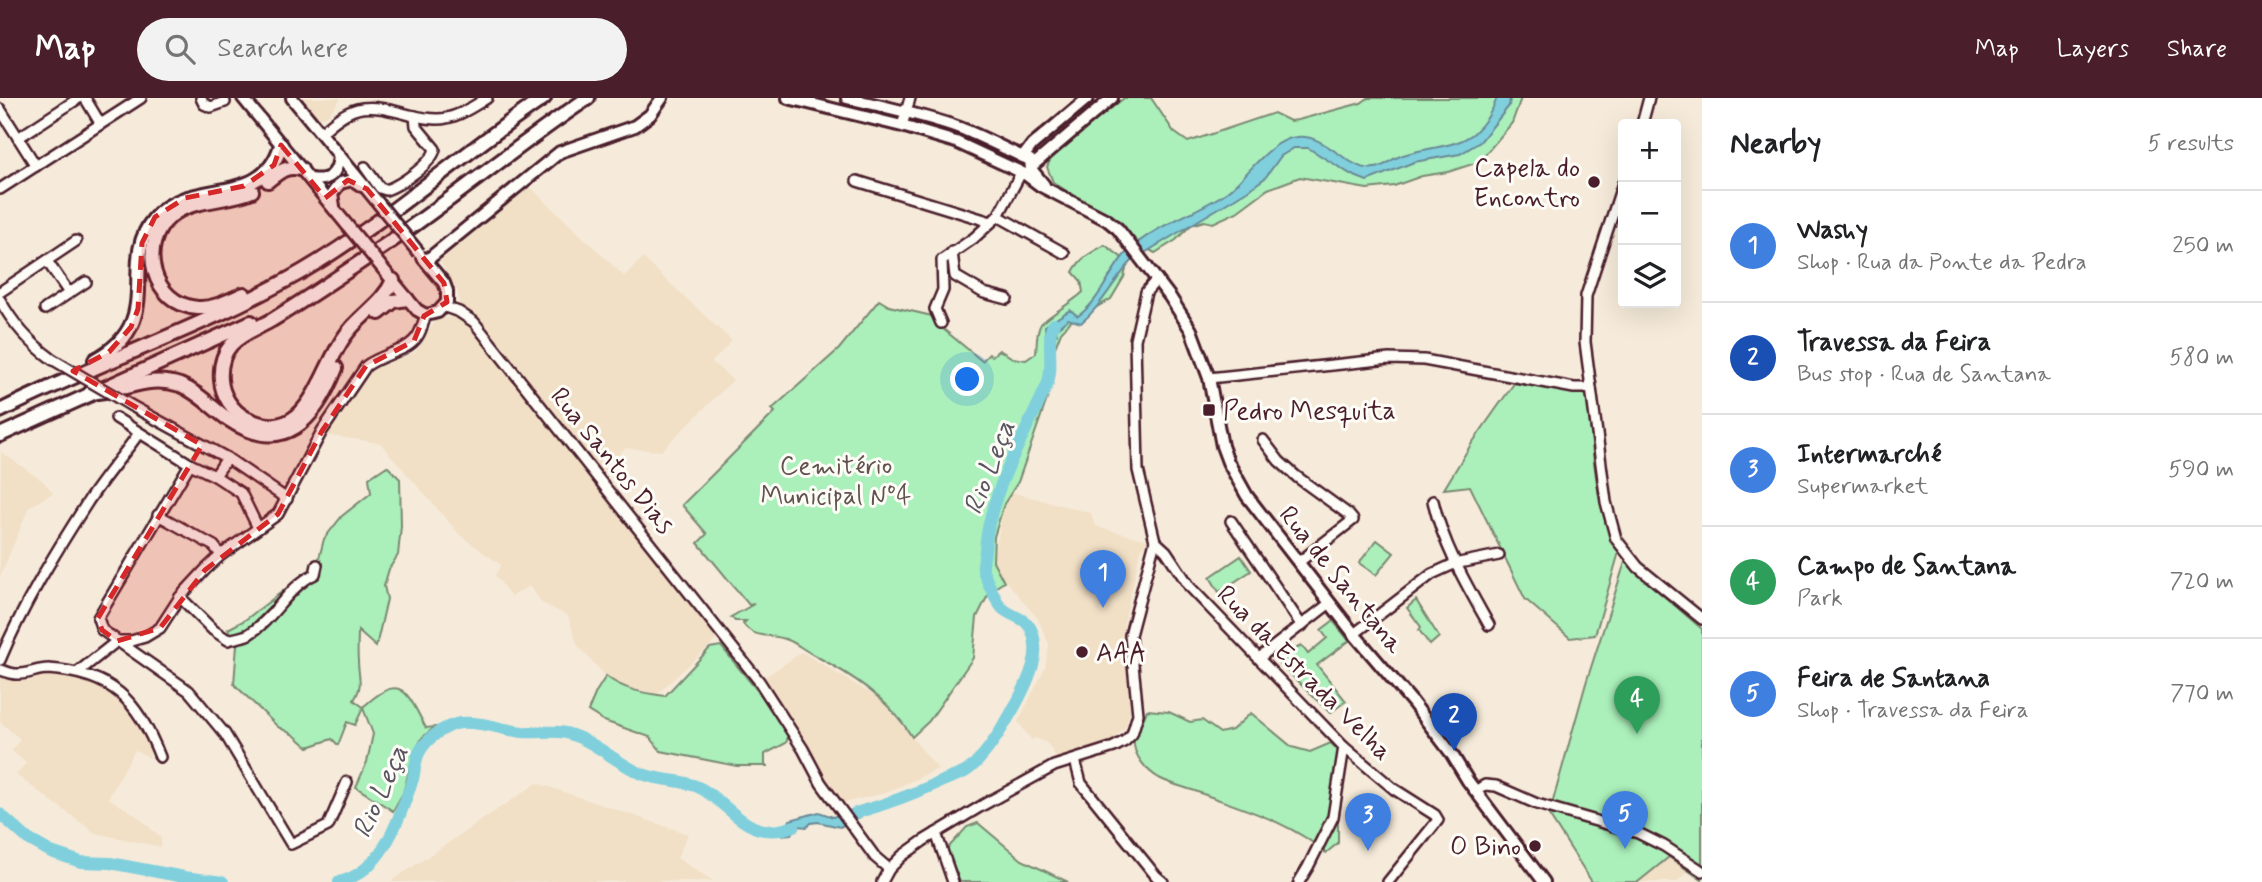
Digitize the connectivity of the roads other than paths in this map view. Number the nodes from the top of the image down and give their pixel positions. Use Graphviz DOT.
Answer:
graph roads {
  1 [pos="79,98"];
  2 [pos="85,98"];
  3 [pos="141,98"];
  4 [pos="201,98"];
  5 [pos="243,98"];
  6 [pos="292,98"];
  7 [pos="487,98"];
  8 [pos="544,98"];
  9 [pos="588,98"];
  10 [pos="662,98"];
  11 [pos="788,98"];
  12 [pos="848,98"];
  13 [pos="910,98"];
  14 [pos="1088,98"];
  15 [pos="1112,98"];
  16 [pos="1649,98"];
  17 [pos="225,102"];
  18 [pos="0,109"];
  19 [pos="906,112"];
  20 [pos="415,116"];
  21 [pos="1643,119"];
  22 [pos="100,123"];
  23 [pos="902,126"];
  24 [pos="321,133"];
  25 [pos="19,138"];
  26 [pos="281,145"];
  27 [pos="339,155"];
  28 [pos="1022,158"];
  29 [pos="36,166"];
  30 [pos="365,167"];
  31 [pos="1025,170"];
  32 [pos="305,174"];
  33 [pos="857,181"];
  34 [pos="0,190"];
  35 [pos="367,190"];
  36 [pos="1618,198"];
  37 [pos="339,215"];
  38 [pos="995,219"];
  39 [pos="76,242"];
  40 [pos="952,252"];
  41 [pos="1064,253"];
  42 [pos="423,257"];
  43 [pos="47,261"];
  44 [pos="391,278"];
  45 [pos="1157,279"];
  46 [pos="86,282"];
  47 [pos="271,288"];
  48 [pos="320,288"];
  49 [pos="0,292"];
  50 [pos="69,293"];
  51 [pos="407,299"];
  52 [pos="1007,299"];
  53 [pos="0,300"];
  54 [pos="444,307"];
  55 [pos="45,309"];
  56 [pos="426,315"];
  57 [pos="941,323"];
  58 [pos="1209,378"];
  59 [pos="56,383"];
  60 [pos="1591,388"];
  61 [pos="90,393"];
  62 [pos="0,411"];
  63 [pos="116,418"];
  64 [pos="139,433"];
  65 [pos="0,435"];
  66 [pos="1263,440"];
  67 [pos="227,458"];
  68 [pos="190,464"];
  69 [pos="215,476"];
  70 [pos="287,499"];
  71 [pos="1433,501"];
  72 [pos="158,515"];
  73 [pos="1231,521"];
  74 [pos="258,528"];
  75 [pos="1155,541"];
  76 [pos="221,555"];
  77 [pos="1499,555"];
  78 [pos="1299,562"];
  79 [pos="1454,564"];
  80 [pos="317,565"];
  81 [pos="180,597"];
  82 [pos="1330,603"];
  83 [pos="1702,619"];
  84 [pos="1489,625"];
  85 [pos="1302,626"];
  86 [pos="1354,634"];
  87 [pos="117,641"];
  88 [pos="1259,658"];
  89 [pos="0,660"];
  90 [pos="0,670"];
  91 [pos="78,672"];
  92 [pos="1344,747"];
  93 [pos="160,757"];
  94 [pos="1075,760"];
  95 [pos="347,782"];
  96 [pos="1475,791"];
  97 [pos="936,833"];
  98 [pos="889,869"];
  99 [pos="1702,871"];
  100 [pos="882,882"];
  101 [pos="953,882"];
  102 [pos="1163,882"];
  103 [pos="1298,882"];
  104 [pos="1388,882"];
  105 [pos="1544,882"];
  1 -- 25 [label="street"];
  2 -- 22 [label="street"];
  3 -- 22 [label="street"];
  4 -- 17 [label="street"];
  5 -- 26 [label="main road"];
  6 -- 24 [label="main road"];
  7 -- 20 [label="street"];
  8 -- 47 [label="highway"];
  9 -- 48 [label="highway"];
  10 -- 42 [label="main road"];
  11 -- 23 [label="main road"];
  12 -- 19 [label="main road"];
  13 -- 19 [label="street"];
  14 -- 28 [label="main road"];
  15 -- 31 [label="main road"];
  16 -- 21 [label="street"];
  18 -- 25 [label="street"];
  19 -- 23 [label="street"];
  19 -- 28 [label="main road"];
  20 -- 24 [label="street"];
  20 -- 30 [label="street"];
  22 -- 29 [label="street"];
  23 -- 31 [label="main road"];
  24 -- 27 [label="main road"];
  25 -- 29 [label="street"];
  26 -- 32 [label="main road"];
  26 -- 59 [label="highway"];
  27 -- 32 [label="main road"];
  27 -- 35 [label="main road"];
  28 -- 31 [label="main road"];
  29 -- 34 [label="street"];
  31 -- 38 [label="street"];
  31 -- 45 [label="main road, Rua de Santana"];
  32 -- 37 [label="main road"];
  32 -- 47 [label="highway"];
  33 -- 38 [label="street"];
  35 -- 37 [label="main road"];
  35 -- 42 [label="main road, bridge"];
  36 -- 60 [label="street"];
  37 -- 44 [label="main road, bridge"];
  38 -- 40 [label="street"];
  38 -- 41 [label="street"];
  39 -- 43 [label="street"];
  40 -- 52 [label="street"];
  40 -- 57 [label="street"];
  42 -- 54 [label="main road"];
  43 -- 49 [label="street"];
  43 -- 50 [label="street"];
  44 -- 48 [label="highway"];
  44 -- 51 [label="main road"];
  45 -- 58 [label="main road, Rua de Santana"];
  45 -- 75 [label="street"];
  46 -- 50 [label="street"];
  47 -- 59 [label="highway"];
  48 -- 61 [label="highway"];
  50 -- 55 [label="street"];
  51 -- 56 [label="main road"];
  51 -- 61 [label="highway"];
  53 -- 67 [label="street, bridge"];
  54 -- 56 [label="main road"];
  54 -- 98 [label="street, Rua Santos Dias"];
  56 -- 70 [label="street"];
  58 -- 60 [label="street"];
  58 -- 78 [label="main road, Rua de Santana"];
  59 -- 62 [label="highway"];
  60 -- 83 [label="street"];
  61 -- 65 [label="highway"];
  63 -- 64 [label="street"];
  64 -- 68 [label="street"];
  64 -- 89 [label="street"];
  66 -- 78 [label="street"];
  67 -- 69 [label="street"];
  67 -- 70 [label="street"];
  68 -- 69 [label="street"];
  68 -- 72 [label="street"];
  69 -- 74 [label="street"];
  70 -- 74 [label="street"];
  71 -- 79 [label="street"];
  72 -- 76 [label="street"];
  72 -- 87 [label="street"];
  73 -- 85 [label="street"];
  74 -- 76 [label="street"];
  75 -- 88 [label="street, Rua da Estrada Velha"];
  75 -- 94 [label="street"];
  76 -- 81 [label="street"];
  77 -- 79 [label="street"];
  78 -- 82 [label="main road, Rua de Santana"];
  79 -- 84 [label="street"];
  79 -- 86 [label="street"];
  80 -- 81 [label="street"];
  81 -- 87 [label="street"];
  82 -- 85 [label="street"];
  82 -- 86 [label="main road, Rua de Santana"];
  85 -- 88 [label="street"];
  86 -- 96 [label="main road, Rua de Santana"];
  87 -- 91 [label="street"];
  87 -- 95 [label="street"];
  88 -- 92 [label="street, Rua da Estrada Velha"];
  90 -- 91 [label="street"];
  91 -- 93 [label="street"];
  92 -- 103 [label="street"];
  92 -- 104 [label="street, Rua da Estrada Velha"];
  94 -- 97 [label="street"];
  94 -- 102 [label="street"];
  96 -- 99 [label="street"];
  96 -- 105 [label="main road, Rua de Santana"];
  97 -- 98 [label="street"];
  97 -- 101 [label="street"];
  98 -- 100 [label="street"];
}
